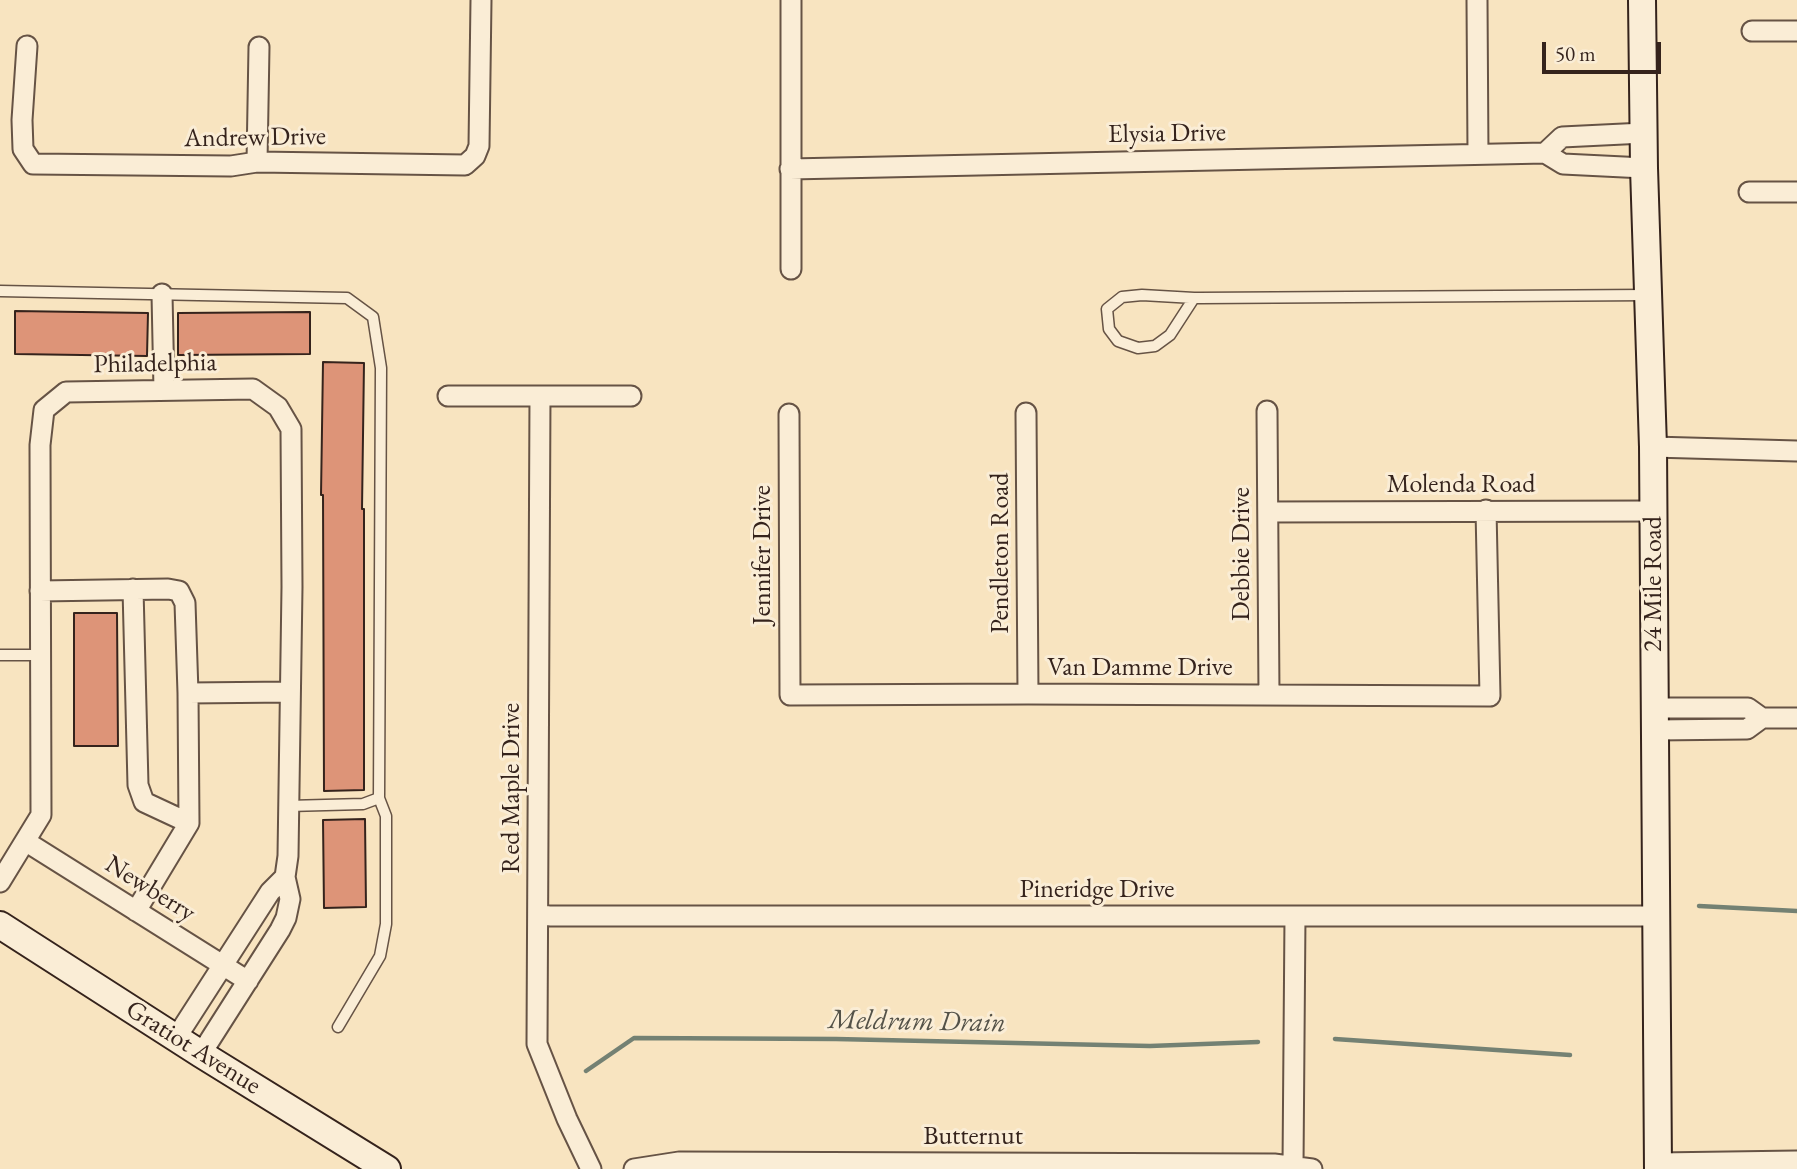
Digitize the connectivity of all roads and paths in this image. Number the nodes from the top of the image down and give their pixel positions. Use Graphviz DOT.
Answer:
graph roads {
  1 [pos="481,0"];
  2 [pos="791,0"];
  3 [pos="1478,0"];
  4 [pos="1642,0"];
  5 [pos="1752,31"];
  6 [pos="1797,31"];
  7 [pos="27,47"];
  8 [pos="259,47"];
  9 [pos="1644,133"];
  10 [pos="1545,153"];
  11 [pos="1478,154"];
  12 [pos="257,162"];
  13 [pos="1644,168"];
  14 [pos="790,169"];
  15 [pos="1749,192"];
  16 [pos="1797,192"];
  17 [pos="791,269"];
  18 [pos="0,291"];
  19 [pos="162,294"];
  20 [pos="1648,295"];
  21 [pos="1194,298"];
  22 [pos="164,390"];
  23 [pos="448,396"];
  24 [pos="540,396"];
  25 [pos="631,396"];
  26 [pos="1267,411"];
  27 [pos="1026,413"];
  28 [pos="789,414"];
  29 [pos="1653,447"];
  30 [pos="1797,450"];
  31 [pos="1486,510"];
  32 [pos="1654,511"];
  33 [pos="1268,512"];
  34 [pos="133,589"];
  35 [pos="40,591"];
  36 [pos="41,654"];
  37 [pos="0,655"];
  38 [pos="290,692"];
  39 [pos="188,693"];
  40 [pos="1028,694"];
  41 [pos="790,695"];
  42 [pos="1269,695"];
  43 [pos="1797,718"];
  44 [pos="1655,719"];
  45 [pos="379,798"];
  46 [pos="288,806"];
  47 [pos="189,822"];
  48 [pos="25,841"];
  49 [pos="285,877"];
  50 [pos="0,881"];
  51 [pos="136,911"];
  52 [pos="538,914"];
  53 [pos="1295,916"];
  54 [pos="1656,916"];
  55 [pos="0,925"];
  56 [pos="223,966"];
  57 [pos="248,981"];
  58 [pos="338,1027"];
  59 [pos="176,1038"];
  60 [pos="201,1054"];
  61 [pos="1797,1161"];
  62 [pos="1658,1166"];
  63 [pos="1302,1167"];
  64 [pos="387,1169"];
  65 [pos="591,1169"];
  66 [pos="634,1169"];
  1 -- 12 [label="street, Andrew Drive"];
  2 -- 14 [label="street"];
  3 -- 11 [label="street"];
  4 -- 9 [label="street, 24 Mile Road"];
  5 -- 6 [label="street"];
  7 -- 12 [label="street, Andrew Drive"];
  8 -- 12 [label="street"];
  9 -- 10 [label="street, Elysia Drive"];
  9 -- 13 [label="street, 24 Mile Road"];
  10 -- 11 [label="street, Elysia Drive"];
  10 -- 13 [label="street, Elysia Drive"];
  11 -- 14 [label="street, Elysia Drive"];
  13 -- 20 [label="street, 24 Mile Road"];
  14 -- 17 [label="street"];
  15 -- 16 [label="street"];
  18 -- 19 [label="lane"];
  19 -- 22 [label="street"];
  19 -- 45 [label="lane"];
  20 -- 21 [label="lane"];
  20 -- 29 [label="street, 24 Mile Road"];
  21 -- 21 [label="lane"];
  22 -- 35 [label="street, Philadelphia"];
  22 -- 38 [label="street, Philadelphia"];
  23 -- 24 [label="street"];
  24 -- 25 [label="street"];
  24 -- 52 [label="street, Red Maple Drive"];
  26 -- 33 [label="street, Debbie Drive"];
  27 -- 40 [label="street, Pendleton Road"];
  28 -- 41 [label="street, Jennifer Drive"];
  29 -- 30 [label="street"];
  29 -- 32 [label="street, 24 Mile Road"];
  31 -- 32 [label="street, Molenda Road"];
  31 -- 33 [label="street, Molenda Road"];
  31 -- 42 [label="street, Van Damme Drive"];
  32 -- 44 [label="street, 24 Mile Road"];
  33 -- 42 [label="street, Debbie Drive"];
  34 -- 35 [label="street"];
  34 -- 39 [label="street"];
  34 -- 47 [label="street"];
  35 -- 36 [label="street, Philadelphia"];
  36 -- 37 [label="lane"];
  36 -- 48 [label="street, Philadelphia"];
  38 -- 39 [label="street"];
  38 -- 46 [label="street, Philadelphia"];
  39 -- 47 [label="street"];
  40 -- 41 [label="street, Van Damme Drive"];
  40 -- 42 [label="street, Van Damme Drive"];
  43 -- 44 [label="street"];
  44 -- 54 [label="street, 24 Mile Road"];
  45 -- 46 [label="lane"];
  45 -- 58 [label="lane"];
  46 -- 49 [label="street, Philadelphia"];
  47 -- 51 [label="street"];
  48 -- 50 [label="street, Philadelphia"];
  48 -- 51 [label="street, Newberry"];
  49 -- 56 [label="street"];
  49 -- 57 [label="street, Philadelphia"];
  51 -- 56 [label="street, Newberry"];
  52 -- 53 [label="street, Pineridge Drive"];
  52 -- 65 [label="street, Red Maple Drive"];
  53 -- 54 [label="street, Pineridge Drive"];
  53 -- 63 [label="street"];
  54 -- 62 [label="street, 24 Mile Road"];
  55 -- 59 [label="street, Gratiot Avenue"];
  56 -- 57 [label="street, Newberry"];
  56 -- 59 [label="street"];
  57 -- 60 [label="street, Philadelphia"];
  59 -- 60 [label="street, Gratiot Avenue"];
  60 -- 64 [label="street, Gratiot Avenue"];
  61 -- 62 [label="street"];
  63 -- 66 [label="street, Butternut"];
}
